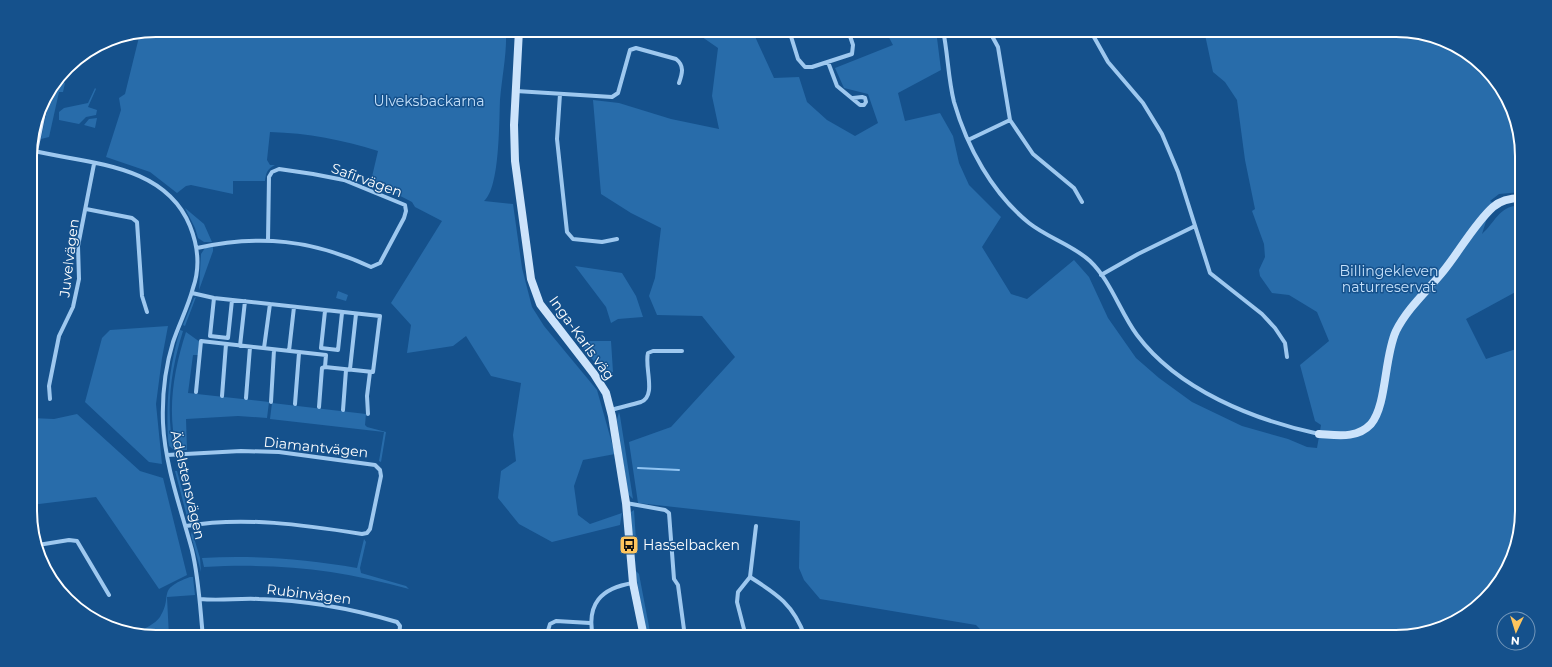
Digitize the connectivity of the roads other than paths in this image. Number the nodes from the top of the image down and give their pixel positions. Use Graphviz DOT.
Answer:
graph roads {
  1 [pos="519,37"];
  2 [pos="792,37"];
  3 [pos="850,37"];
  4 [pos="944,37"];
  5 [pos="992,37"];
  6 [pos="1094,37"];
  7 [pos="828,62"];
  8 [pos="679,84"];
  9 [pos="516,91"];
  10 [pos="560,94"];
  11 [pos="853,98"];
  12 [pos="1010,120"];
  13 [pos="968,140"];
  14 [pos="37,152"];
  15 [pos="94,164"];
  16 [pos="1515,199"];
  17 [pos="1082,202"];
  18 [pos="86,209"];
  19 [pos="1196,226"];
  20 [pos="617,239"];
  21 [pos="268,240"];
  22 [pos="197,248"];
  23 [pos="1101,275"];
  24 [pos="192,293"];
  25 [pos="214,298"];
  26 [pos="232,300"];
  27 [pos="245,301"];
  28 [pos="270,304"];
  29 [pos="294,307"];
  30 [pos="325,311"];
  31 [pos="146,312"];
  32 [pos="342,313"];
  33 [pos="356,314"];
  34 [pos="219,337"];
  35 [pos="219,343"];
  36 [pos="226,344"];
  37 [pos="240,346"];
  38 [pos="250,347"];
  39 [pos="264,348"];
  40 [pos="327,349"];
  41 [pos="274,350"];
  42 [pos="288,351"];
  43 [pos="682,351"];
  44 [pos="299,353"];
  45 [pos="326,355"];
  46 [pos="1287,357"];
  47 [pos="324,367"];
  48 [pos="348,370"];
  49 [pos="370,372"];
  50 [pos="196,392"];
  51 [pos="222,396"];
  52 [pos="246,398"];
  53 [pos="50,399"];
  54 [pos="271,402"];
  55 [pos="295,404"];
  56 [pos="319,407"];
  57 [pos="343,410"];
  58 [pos="611,410"];
  59 [pos="368,414"];
  60 [pos="1319,434"];
  61 [pos="167,456"];
  62 [pos="626,503"];
  63 [pos="186,526"];
  64 [pos="756,526"];
  65 [pos="42,544"];
  66 [pos="750,577"];
  67 [pos="633,583"];
  68 [pos="109,595"];
  69 [pos="200,599"];
  70 [pos="590,623"];
  71 [pos="202,630"];
  72 [pos="400,630"];
  73 [pos="548,630"];
  74 [pos="592,630"];
  75 [pos="643,630"];
  76 [pos="685,630"];
  77 [pos="744,630"];
  78 [pos="802,630"];
  1 -- 9 [label="street, Inga-Karls väg"];
  2 -- 7 [label="street"];
  3 -- 7 [label="street"];
  4 -- 13 [label="street"];
  5 -- 12 [label="street"];
  6 -- 19 [label="street"];
  7 -- 11 [label="street"];
  8 -- 10 [label="street"];
  9 -- 10 [label="street"];
  9 -- 58 [label="street, Inga-Karls väg"];
  10 -- 20 [label="street"];
  12 -- 13 [label="street"];
  12 -- 17 [label="street"];
  13 -- 23 [label="street"];
  14 -- 15 [label="street, Ädelstensvägen"];
  15 -- 18 [label="street, Juvelvägen"];
  15 -- 22 [label="street, Ädelstensvägen"];
  16 -- 60 [label="street"];
  18 -- 31 [label="street"];
  18 -- 53 [label="street, Juvelvägen"];
  19 -- 23 [label="street"];
  19 -- 46 [label="street"];
  21 -- 21 [label="street, Safirvägen"];
  21 -- 22 [label="street"];
  22 -- 24 [label="street, Ädelstensvägen"];
  23 -- 60 [label="street"];
  24 -- 25 [label="street"];
  24 -- 61 [label="street, Ädelstensvägen"];
  25 -- 26 [label="street"];
  25 -- 34 [label="street"];
  26 -- 27 [label="street"];
  26 -- 34 [label="street"];
  27 -- 28 [label="street"];
  27 -- 37 [label="street"];
  28 -- 29 [label="street"];
  28 -- 39 [label="street"];
  29 -- 30 [label="street"];
  29 -- 42 [label="street"];
  30 -- 32 [label="street"];
  30 -- 40 [label="street"];
  32 -- 33 [label="street"];
  32 -- 40 [label="street"];
  33 -- 48 [label="street"];
  33 -- 49 [label="street"];
  34 -- 35 [label="street"];
  35 -- 36 [label="street"];
  35 -- 50 [label="street"];
  36 -- 37 [label="street"];
  36 -- 51 [label="street"];
  37 -- 38 [label="street"];
  38 -- 39 [label="street"];
  38 -- 52 [label="street"];
  39 -- 41 [label="street"];
  40 -- 45 [label="street"];
  41 -- 42 [label="street"];
  41 -- 54 [label="street"];
  42 -- 44 [label="street"];
  43 -- 58 [label="street"];
  44 -- 45 [label="street"];
  44 -- 55 [label="street"];
  45 -- 47 [label="street"];
  47 -- 48 [label="street"];
  47 -- 56 [label="street"];
  48 -- 49 [label="street"];
  48 -- 57 [label="street"];
  49 -- 59 [label="street"];
  58 -- 62 [label="street, Inga-Karls väg"];
  61 -- 63 [label="street, Ädelstensvägen"];
  61 -- 63 [label="street, Diamantvägen"];
  62 -- 67 [label="street, Inga-Karls väg"];
  62 -- 76 [label="street"];
  63 -- 69 [label="street, Ädelstensvägen"];
  64 -- 66 [label="street"];
  65 -- 68 [label="street"];
  66 -- 77 [label="street"];
  66 -- 78 [label="street"];
  67 -- 70 [label="street"];
  67 -- 75 [label="street, Inga-Karls väg"];
  69 -- 71 [label="street, Ädelstensvägen"];
  69 -- 72 [label="street, Rubinvägen"];
  70 -- 73 [label="street"];
  70 -- 74 [label="street"];
}
